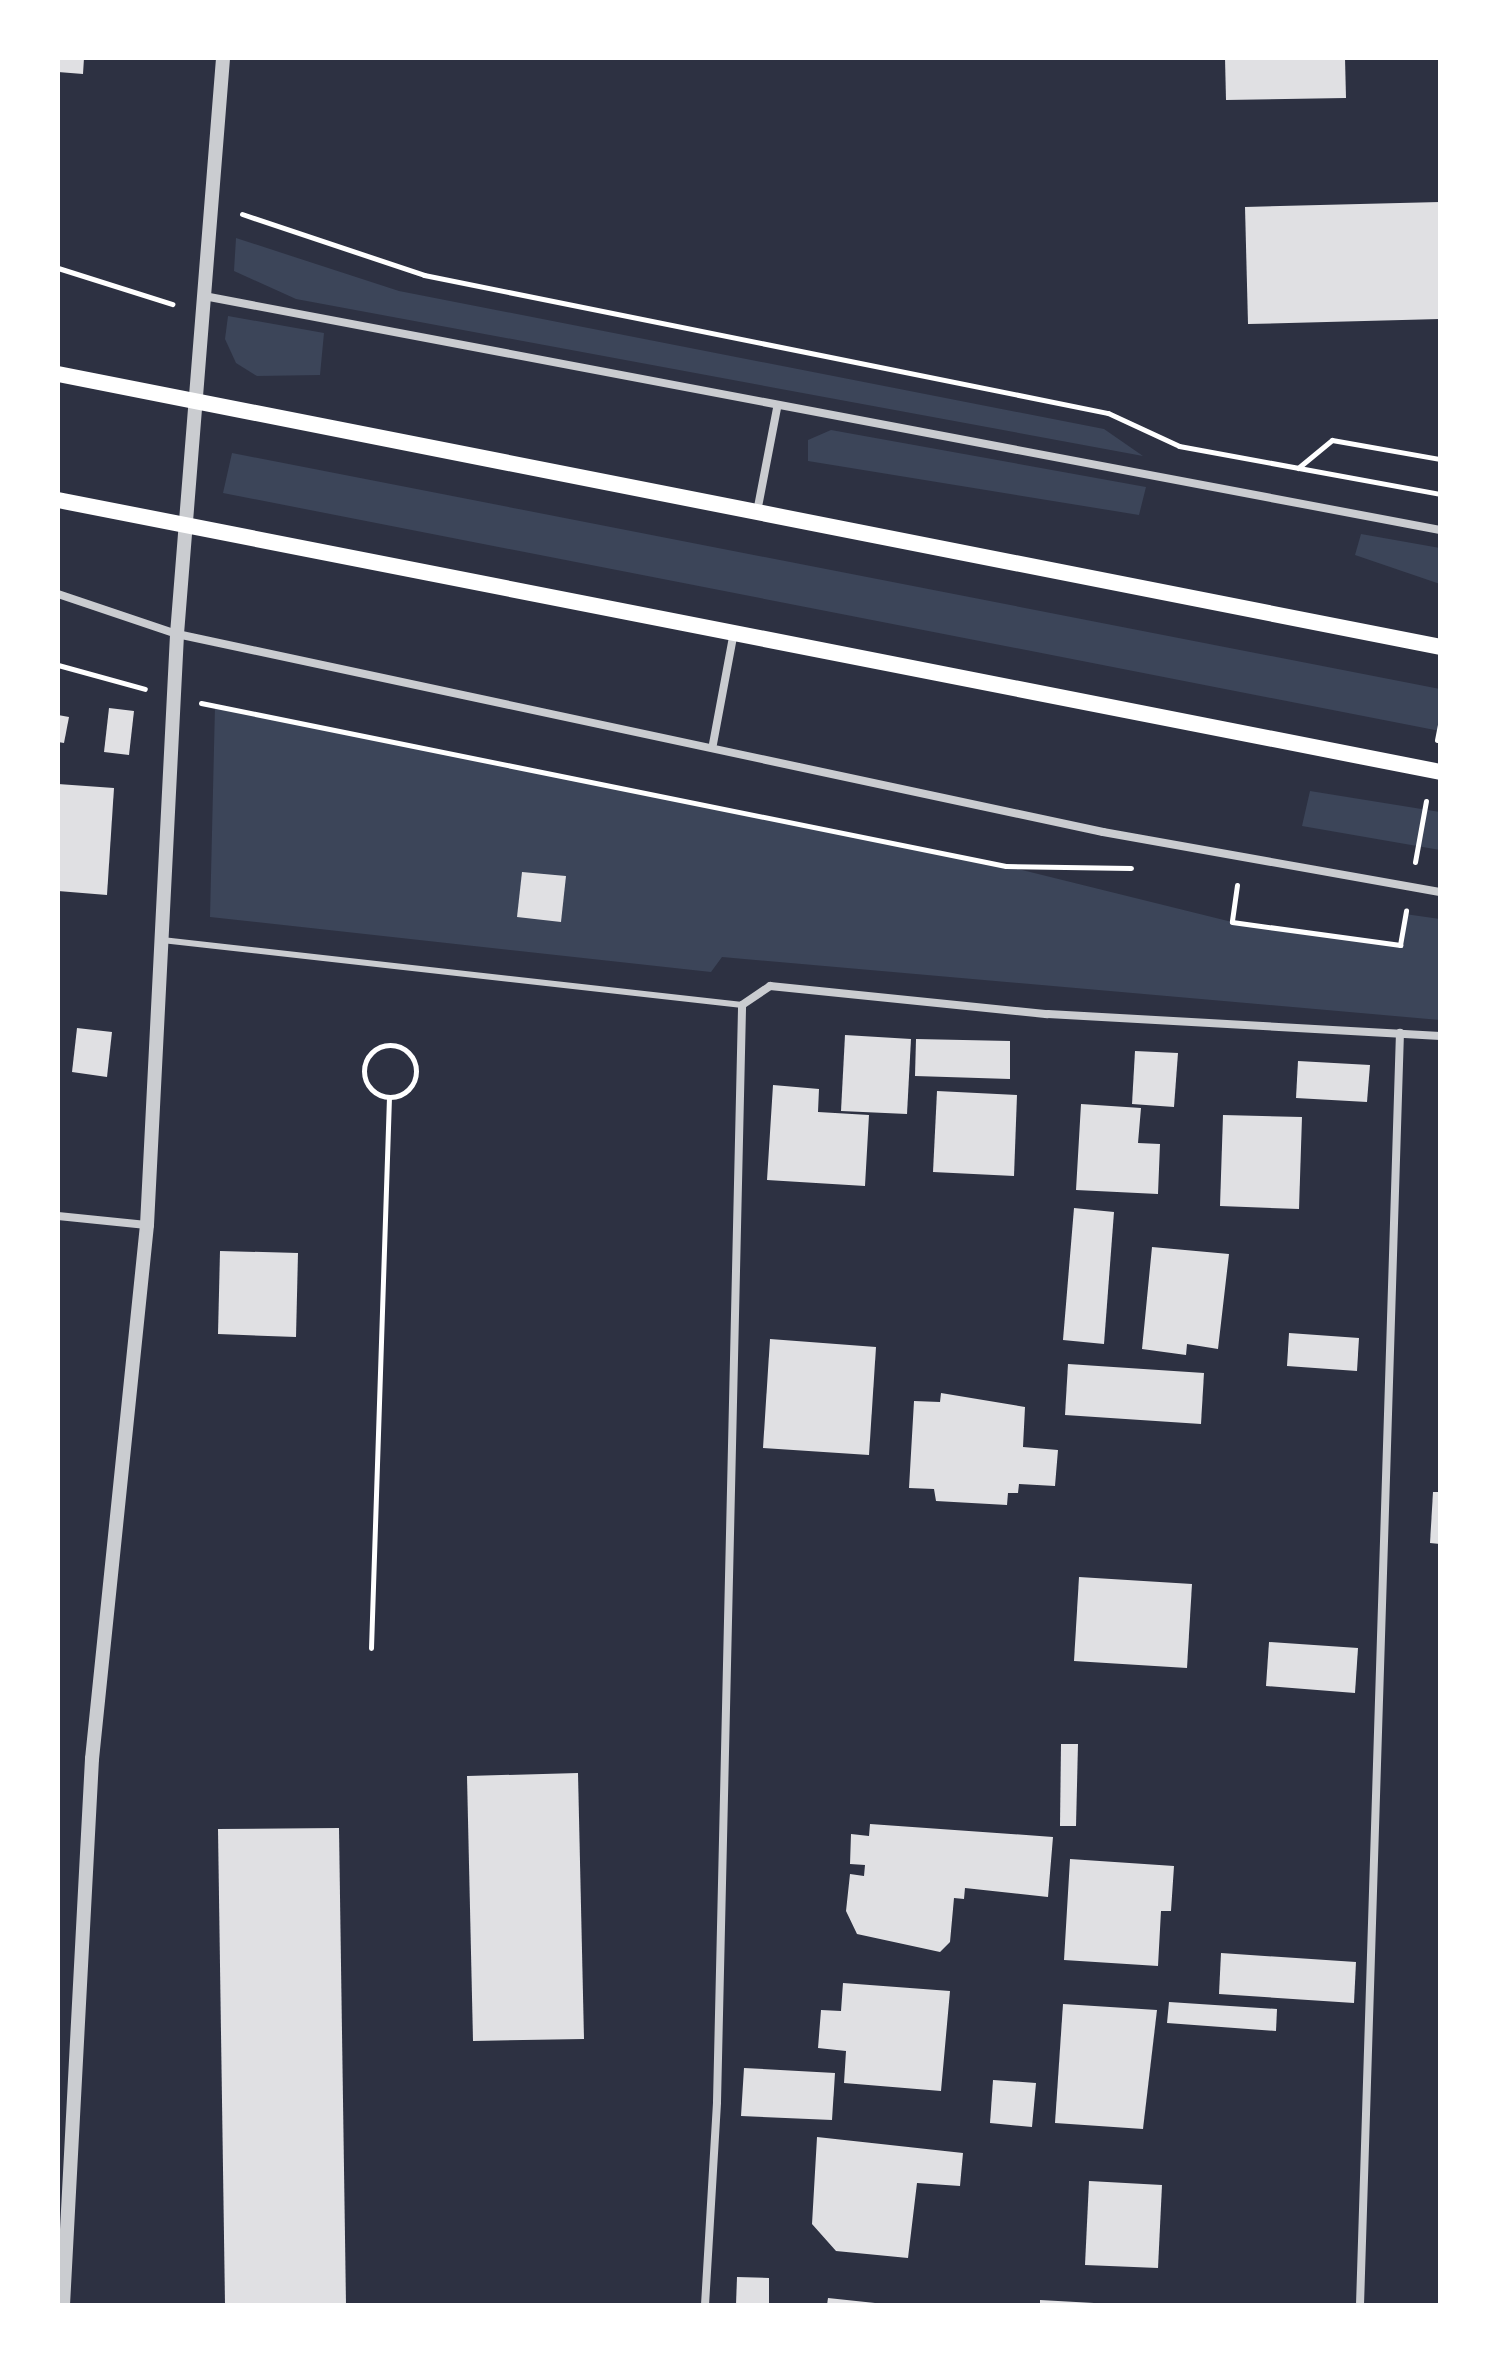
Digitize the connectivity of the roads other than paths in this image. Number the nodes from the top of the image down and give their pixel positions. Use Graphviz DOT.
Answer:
graph roads {
  1 [pos="223,58"];
  2 [pos="204,296"];
  3 [pos="58,374"];
  4 [pos="194,404"];
  5 [pos="777,408"];
  6 [pos="58,500"];
  7 [pos="756,517"];
  8 [pos="185,528"];
  9 [pos="1440,530"];
  10 [pos="58,594"];
  11 [pos="177,634"];
  12 [pos="733,637"];
  13 [pos="1440,647"];
  14 [pos="713,744"];
  15 [pos="1437,765"];
  16 [pos="1440,892"];
  17 [pos="162,940"];
  18 [pos="742,1005"];
  19 [pos="1400,1033"];
  20 [pos="1440,1036"];
  21 [pos="58,1216"];
  22 [pos="147,1225"];
  23 [pos="63,2305"];
  24 [pos="705,2305"];
  25 [pos="1360,2305"];
  1 -- 2 [label="street"];
  2 -- 4 [label="street"];
  2 -- 5 [label="street"];
  3 -- 4 [label="main road"];
  4 -- 7 [label="main road"];
  4 -- 8 [label="street"];
  5 -- 7 [label="street"];
  5 -- 9 [label="street"];
  6 -- 8 [label="main road"];
  7 -- 13 [label="main road"];
  8 -- 11 [label="street"];
  8 -- 12 [label="main road"];
  10 -- 11 [label="street"];
  11 -- 14 [label="street"];
  11 -- 17 [label="street"];
  12 -- 14 [label="street"];
  12 -- 15 [label="main road"];
  14 -- 16 [label="street"];
  17 -- 18 [label="lane"];
  17 -- 22 [label="street"];
  18 -- 19 [label="street"];
  18 -- 24 [label="street"];
  19 -- 20 [label="street"];
  19 -- 25 [label="street"];
  21 -- 22 [label="street"];
  22 -- 23 [label="street"];
}
